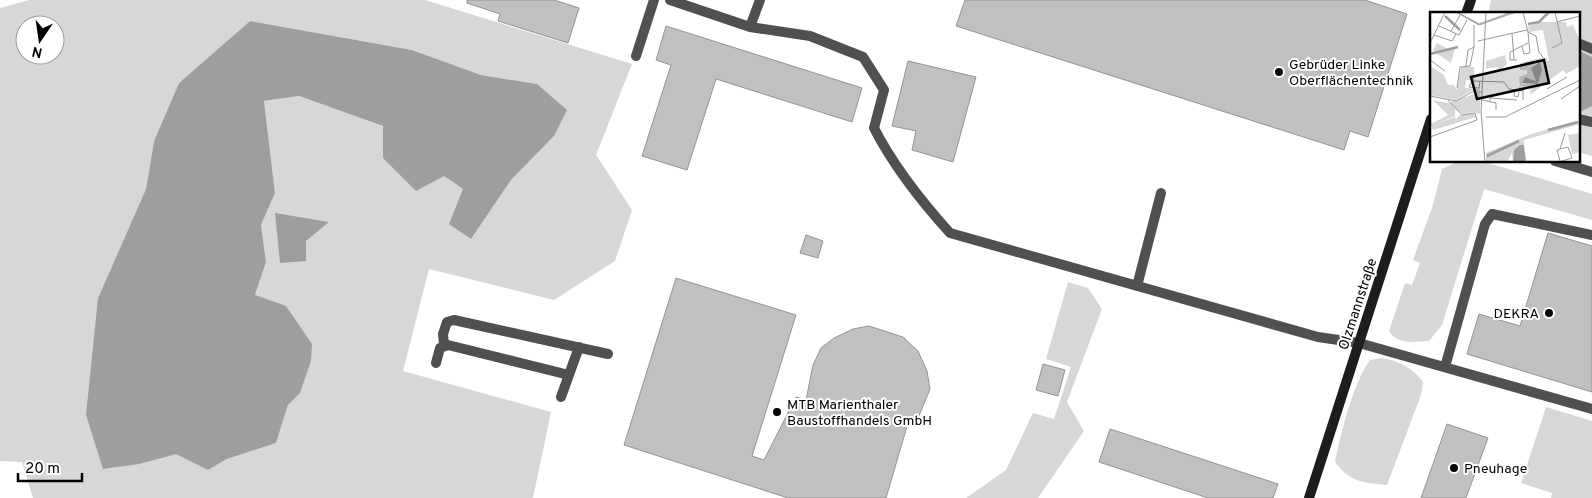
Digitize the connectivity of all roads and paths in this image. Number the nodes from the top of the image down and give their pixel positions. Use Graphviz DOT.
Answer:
graph roads {
  1 [pos="654,0"];
  2 [pos="670,0"];
  3 [pos="760,0"];
  4 [pos="1471,0"];
  5 [pos="1467,12"];
  6 [pos="750,27"];
  7 [pos="1580,44"];
  8 [pos="1592,49"];
  9 [pos="636,56"];
  10 [pos="1430,122"];
  11 [pos="1558,162"];
  12 [pos="1592,172"];
  13 [pos="1161,193"];
  14 [pos="1592,235"];
  15 [pos="1137,286"];
  16 [pos="1359,343"];
  17 [pos="444,345"];
  18 [pos="579,347"];
  19 [pos="608,354"];
  20 [pos="436,363"];
  21 [pos="1444,366"];
  22 [pos="569,375"];
  23 [pos="561,397"];
  24 [pos="1592,409"];
  25 [pos="1309,498"];
  1 -- 9 [label="lane"];
  2 -- 6 [label="lane"];
  3 -- 6 [label="lane"];
  4 -- 5 [label="main road"];
  6 -- 15 [label="lane"];
  7 -- 8 [label="lane"];
  10 -- 16 [label="main road, Olzmannstraße"];
  11 -- 12 [label="lane"];
  13 -- 15 [label="lane"];
  14 -- 21 [label="lane"];
  15 -- 16 [label="lane"];
  16 -- 21 [label="lane"];
  16 -- 25 [label="main road, Olzmannstraße"];
  17 -- 18 [label="lane"];
  17 -- 20 [label="lane"];
  17 -- 22 [label="lane"];
  18 -- 19 [label="lane"];
  18 -- 22 [label="lane"];
  21 -- 24 [label="lane"];
  22 -- 23 [label="lane"];
}
